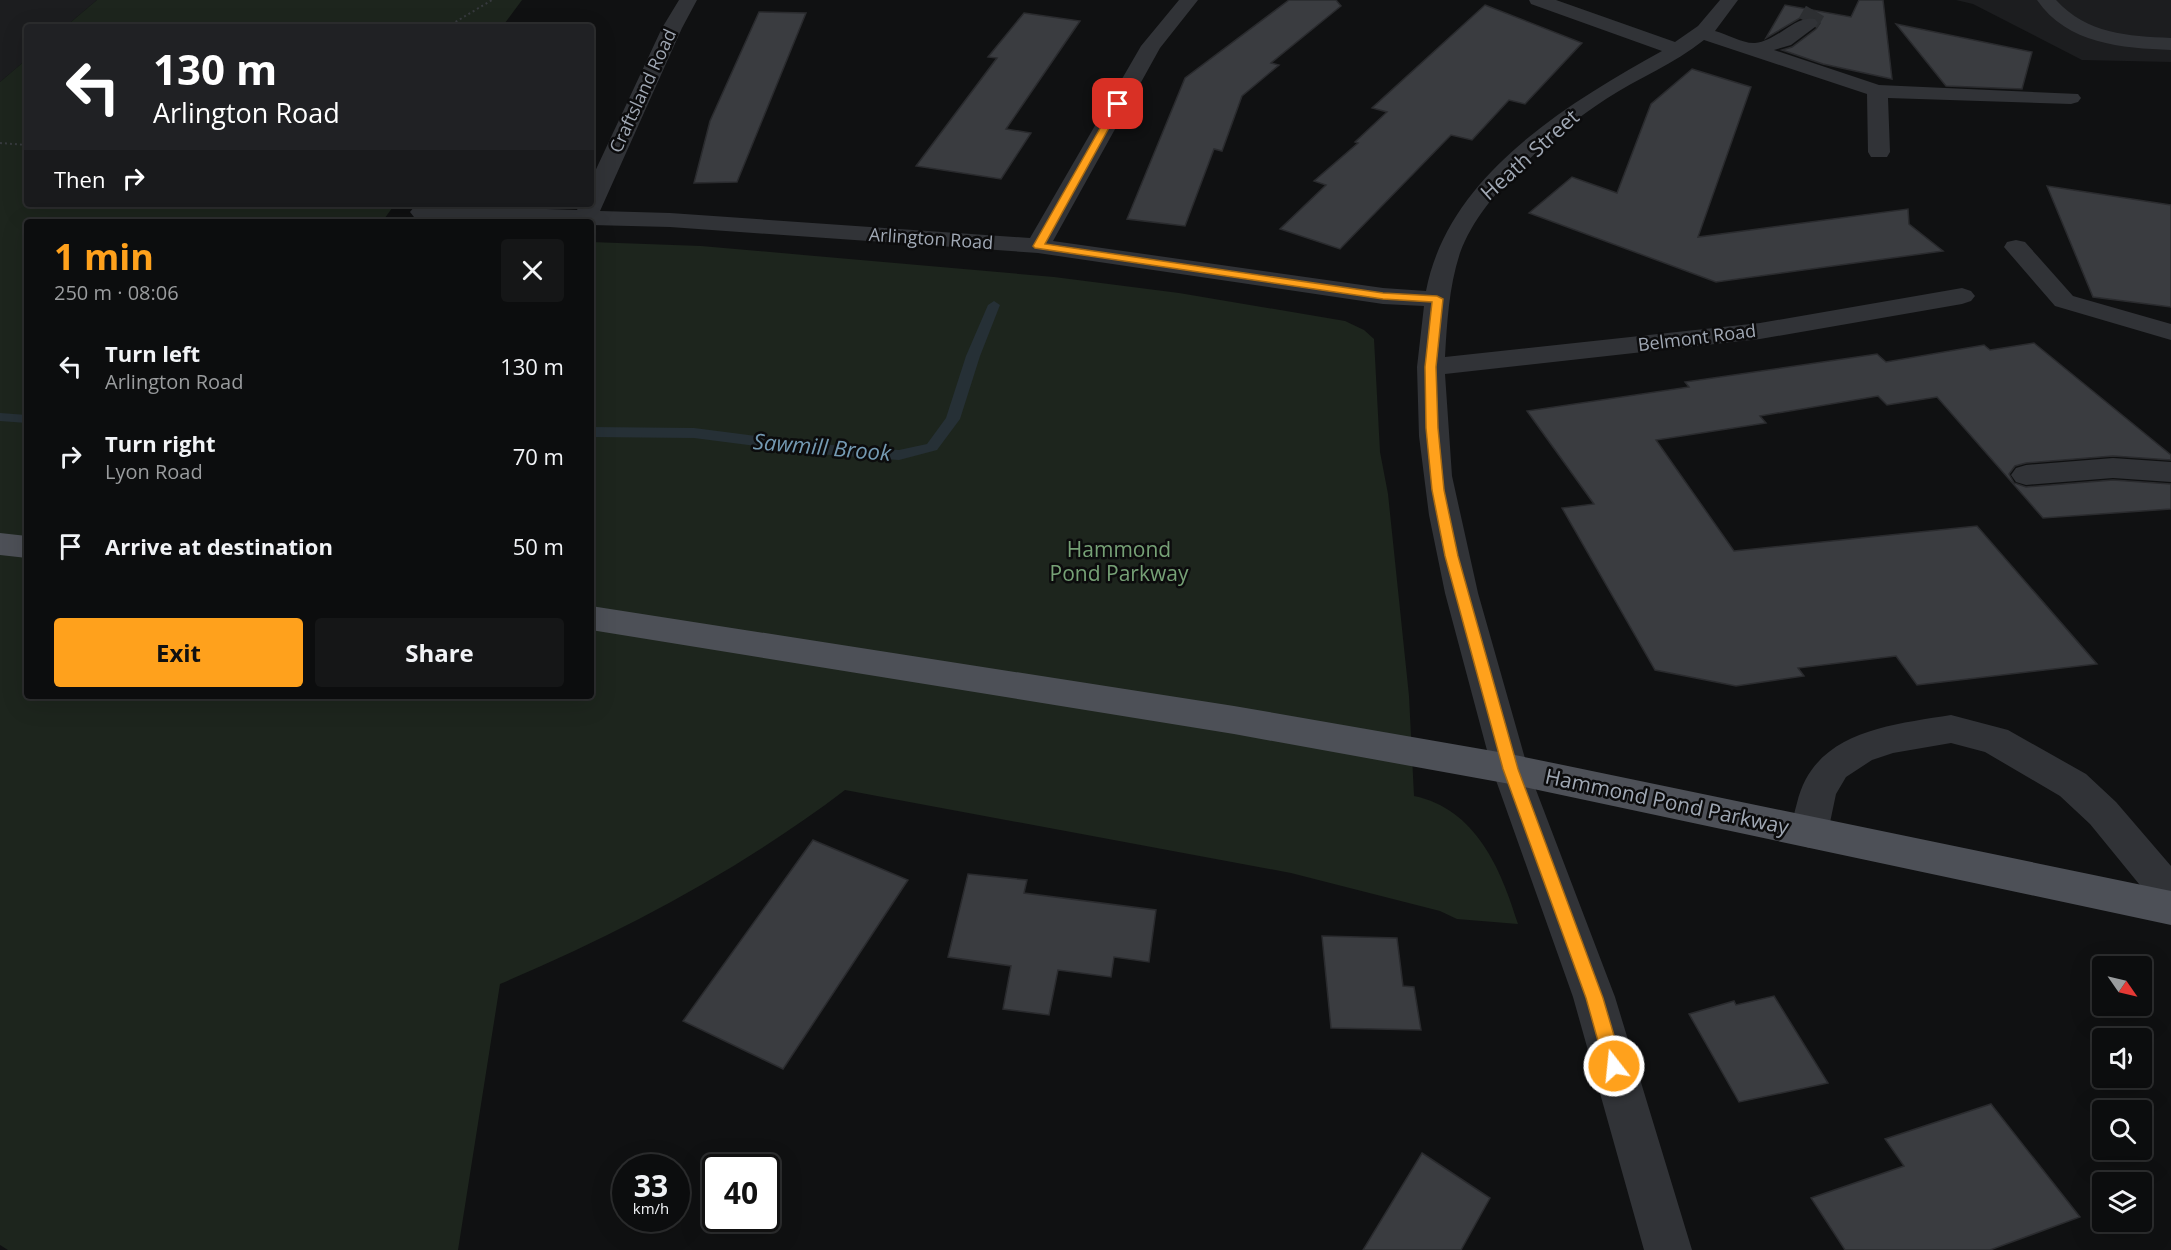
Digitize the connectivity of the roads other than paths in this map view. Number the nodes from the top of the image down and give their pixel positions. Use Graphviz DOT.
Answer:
graph roads {
  1 [pos="688,0"];
  2 [pos="1189,0"];
  3 [pos="1538,0"];
  4 [pos="1729,0"];
  5 [pos="2046,0"];
  6 [pos="1811,14"];
  7 [pos="1688,42"];
  8 [pos="2171,44"];
  9 [pos="1753,50"];
  10 [pos="1877,91"];
  11 [pos="2071,98"];
  12 [pos="1879,152"];
  13 [pos="594,199"];
  14 [pos="590,207"];
  15 [pos="422,212"];
  16 [pos="586,216"];
  17 [pos="1038,246"];
  18 [pos="2016,247"];
  19 [pos="1962,296"];
  20 [pos="1437,299"];
  21 [pos="2171,332"];
  22 [pos="1431,367"];
  23 [pos="2171,472"];
  24 [pos="2026,475"];
  25 [pos="0,544"];
  26 [pos="24,546"];
  27 [pos="594,618"];
  28 [pos="1510,769"];
  29 [pos="1809,832"];
  30 [pos="2171,894"];
  31 [pos="2171,908"];
  32 [pos="1668,1250"];
  1 -- 13 [label="street, Craftsland Road"];
  2 -- 17 [label="street"];
  3 -- 7 [label="street"];
  4 -- 7 [label="street, Heath Street"];
  5 -- 8 [label="street"];
  6 -- 9 [label="street"];
  7 -- 9 [label="street"];
  7 -- 20 [label="street, Heath Street"];
  9 -- 10 [label="street"];
  10 -- 11 [label="street"];
  10 -- 12 [label="street"];
  14 -- 16 [label="street, Craftsland Road"];
  15 -- 16 [label="street, Arlington Road"];
  16 -- 17 [label="street, Arlington Road"];
  17 -- 20 [label="street, Arlington Road"];
  18 -- 21 [label="street"];
  19 -- 22 [label="street, Belmont Road"];
  20 -- 22 [label="street, Heath Street"];
  22 -- 28 [label="street, Heath Street"];
  23 -- 24 [label="street"];
  25 -- 26 [label="main road"];
  27 -- 28 [label="main road, Hammond Pond Parkway"];
  28 -- 29 [label="main road, Hammond Pond Parkway"];
  28 -- 32 [label="street, Heath Street"];
  29 -- 30 [label="street"];
  29 -- 31 [label="main road, Hammond Pond Parkway"];
}
